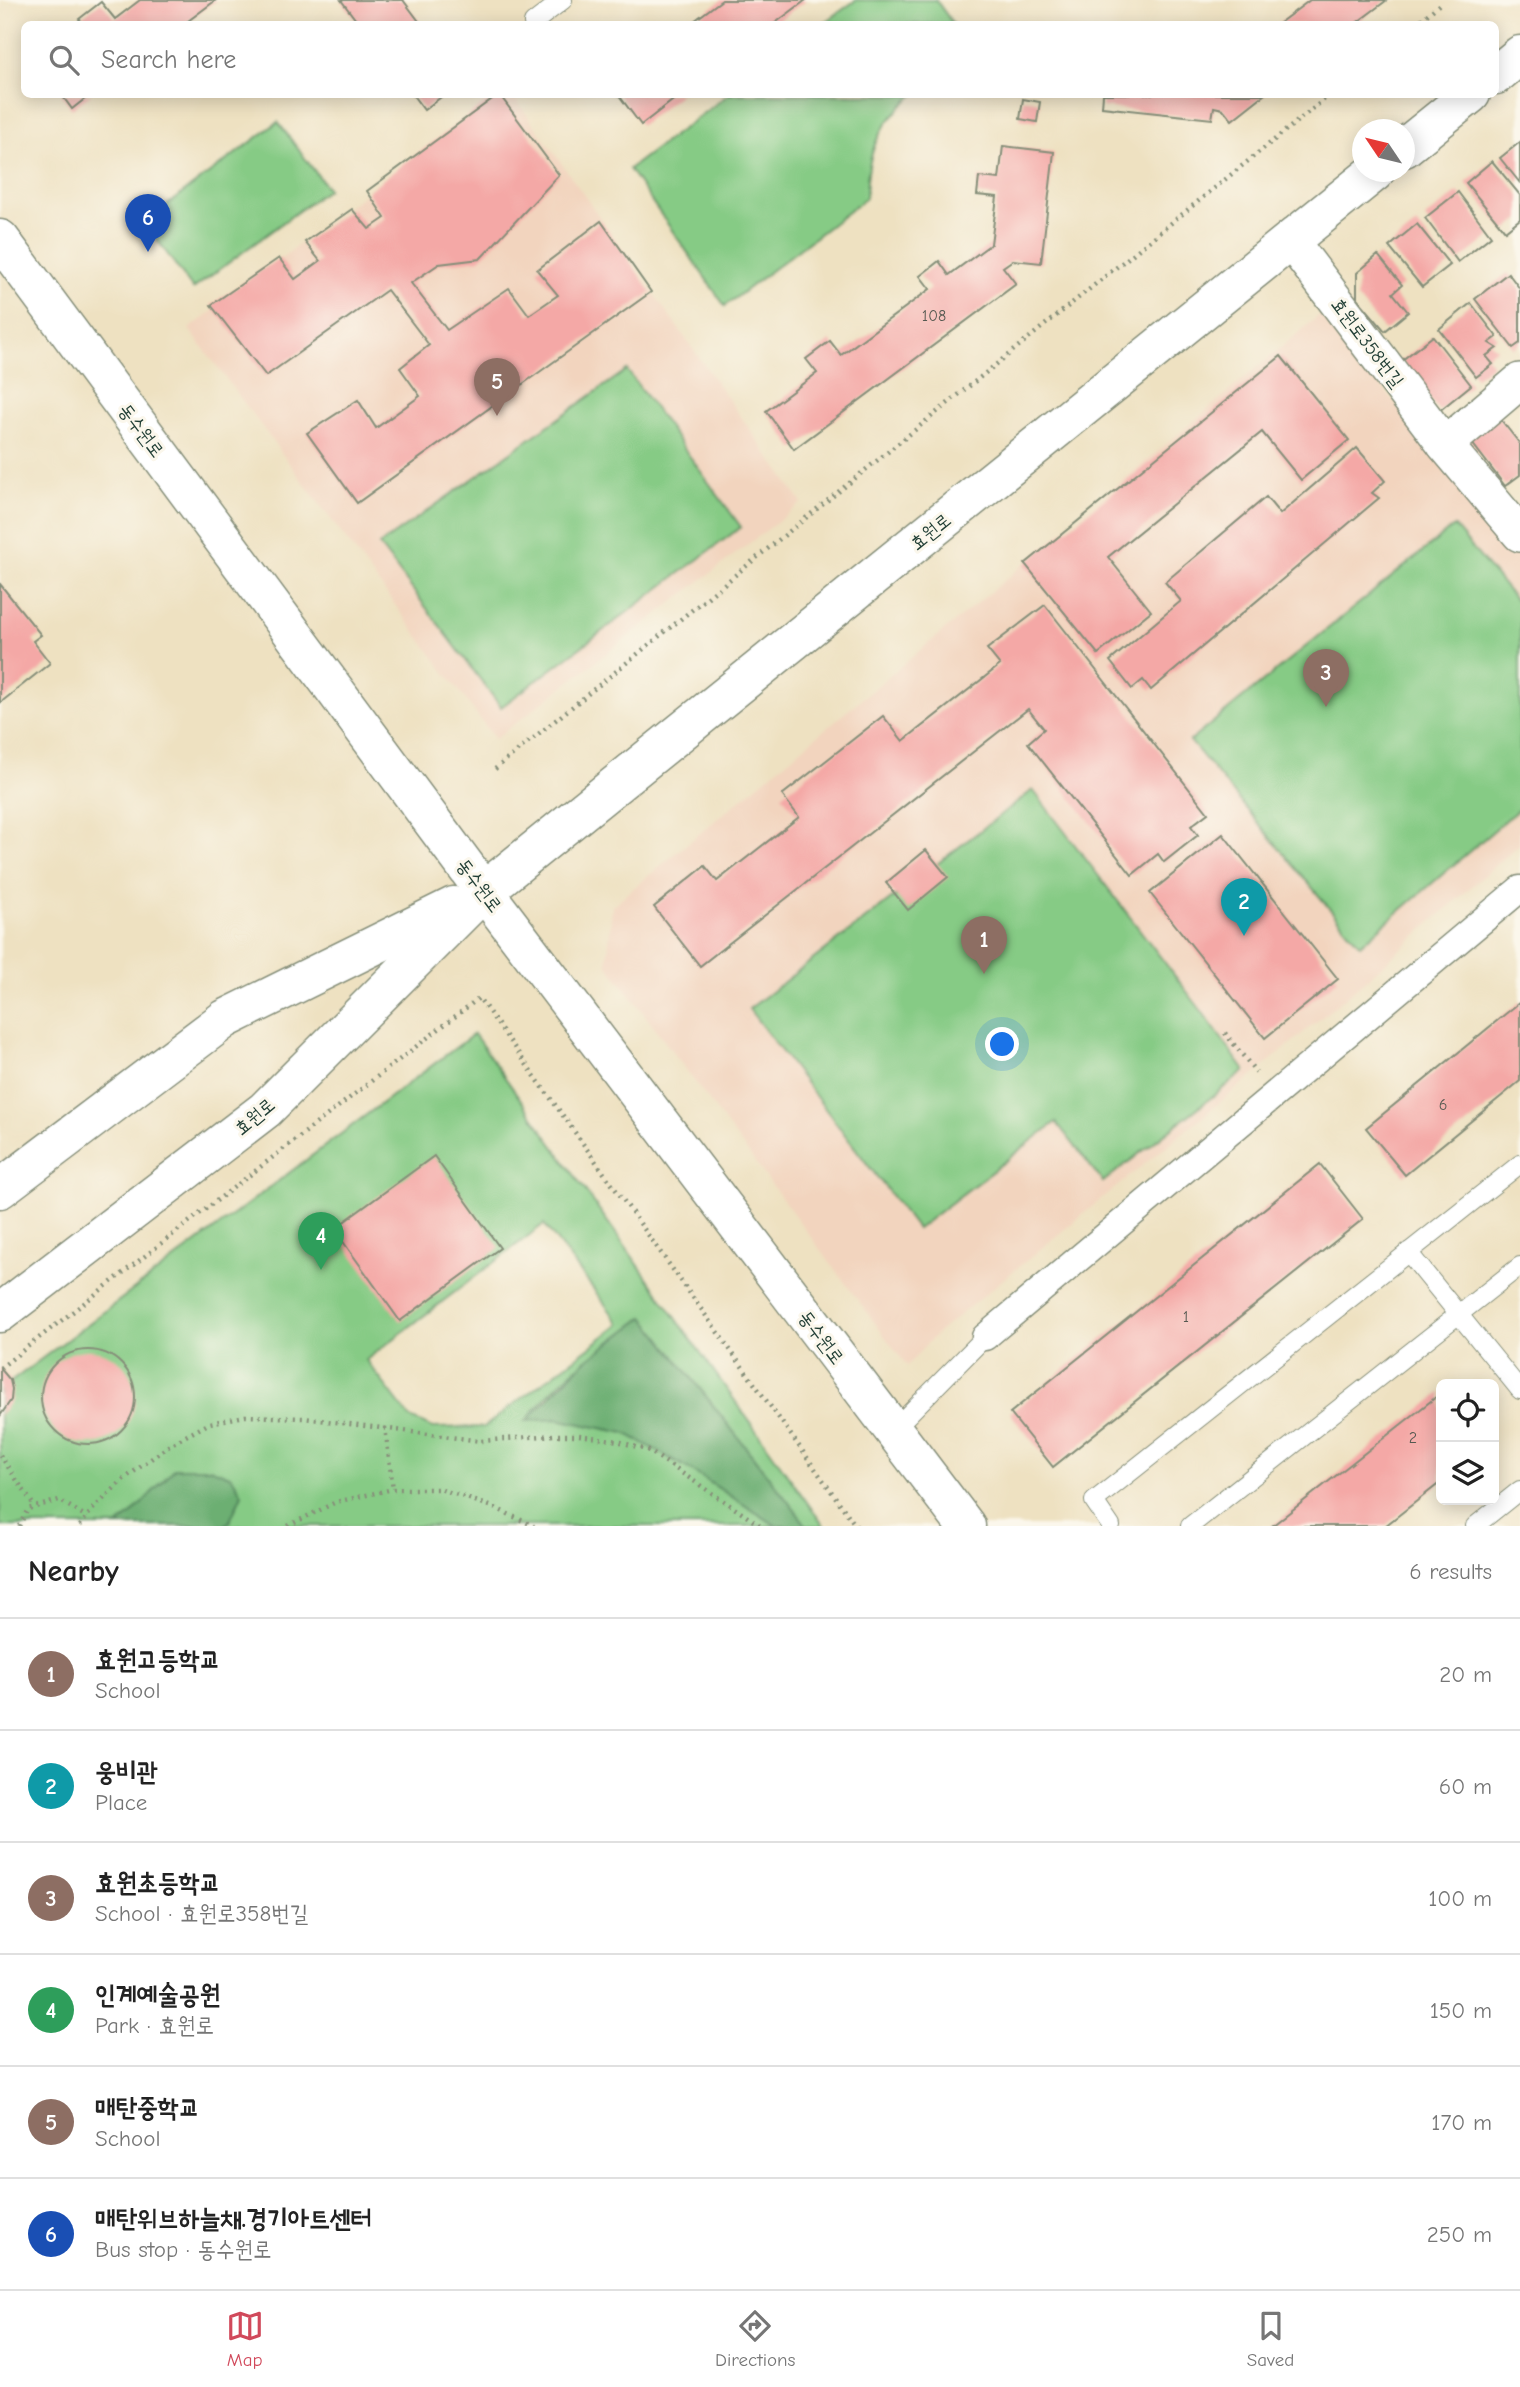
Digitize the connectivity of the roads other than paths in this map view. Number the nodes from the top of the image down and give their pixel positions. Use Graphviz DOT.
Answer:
graph roads {
  1 [pos="563,0"];
  2 [pos="536,21"];
  3 [pos="1520,55"];
  4 [pos="1499,72"];
  5 [pos="1466,98"];
  6 [pos="1415,140"];
  7 [pos="1362,182"];
  8 [pos="0,239"];
  9 [pos="1290,240"];
  10 [pos="1520,381"];
  11 [pos="1445,445"];
  12 [pos="1520,534"];
  13 [pos="1520,889"];
  14 [pos="484,891"];
  15 [pos="1520,1164"];
  16 [pos="0,1189"];
  17 [pos="1408,1252"];
  18 [pos="1520,1266"];
  19 [pos="0,1313"];
  20 [pos="1459,1315"];
  21 [pos="985,1337"];
  22 [pos="1520,1390"];
  23 [pos="892,1430"];
  24 [pos="1520,1490"];
  25 [pos="966,1526"];
  26 [pos="1111,1526"];
  27 [pos="1191,1526"];
  28 [pos="1475,1526"];
  1 -- 2 [label="lane"];
  3 -- 4 [label="street"];
  5 -- 6 [label="street"];
  7 -- 9 [label="street, 효원로"];
  8 -- 14 [label="street, 동수원로"];
  9 -- 11 [label="street, 효원로358번길"];
  9 -- 14 [label="street, 효원로"];
  10 -- 11 [label="street"];
  11 -- 12 [label="street, 효원로358번길"];
  13 -- 21 [label="street"];
  14 -- 16 [label="street, 효원로"];
  14 -- 19 [label="street, 효원로"];
  14 -- 23 [label="street, 동수원로"];
  15 -- 17 [label="lane"];
  17 -- 20 [label="lane"];
  17 -- 26 [label="lane"];
  18 -- 20 [label="lane"];
  20 -- 22 [label="lane"];
  20 -- 27 [label="lane"];
  21 -- 23 [label="lane"];
  23 -- 25 [label="street, 동수원로"];
  24 -- 28 [label="lane"];
}
